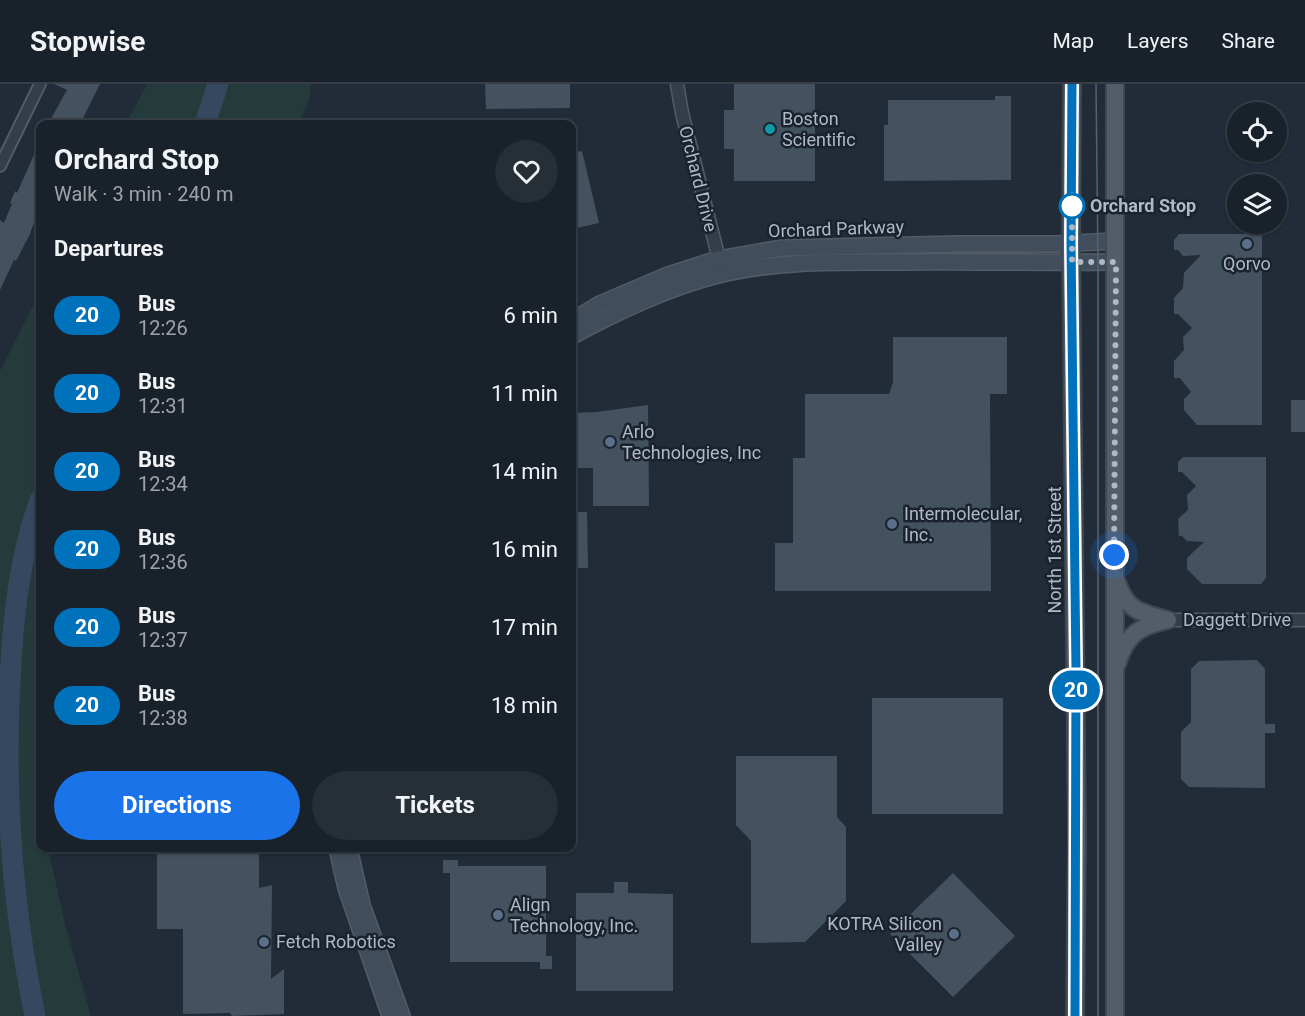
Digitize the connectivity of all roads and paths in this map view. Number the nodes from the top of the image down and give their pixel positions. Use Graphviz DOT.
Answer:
graph roads {
  1 [pos="40,84"];
  2 [pos="677,84"];
  3 [pos="1072,84"];
  4 [pos="1115,84"];
  5 [pos="0,166"];
  6 [pos="1116,241"];
  7 [pos="1071,243"];
  8 [pos="958,244"];
  9 [pos="865,254"];
  10 [pos="718,259"];
  11 [pos="958,261"];
  12 [pos="1072,262"];
  13 [pos="1116,262"];
  14 [pos="723,274"];
  15 [pos="604,310"];
  16 [pos="576,320"];
  17 [pos="576,333"];
  18 [pos="1114,574"];
  19 [pos="1168,620"];
  20 [pos="1305,620"];
  21 [pos="1114,674"];
  22 [pos="338,852"];
  23 [pos="350,852"];
  24 [pos="372,949"];
  25 [pos="390,1016"];
  26 [pos="402,1016"];
  27 [pos="1075,1016"];
  28 [pos="1115,1016"];
  1 -- 5 [label="street"];
  2 -- 10 [label="street, Orchard Drive"];
  3 -- 7 [label="main road, North 1st Street"];
  4 -- 6 [label="main road"];
  6 -- 7 [label="main road, Orchard Parkway"];
  6 -- 13 [label="main road"];
  7 -- 8 [label="main road, Orchard Parkway"];
  7 -- 12 [label="main road, North 1st Street"];
  8 -- 9 [label="main road, Orchard Parkway"];
  8 -- 11 [label="main road"];
  9 -- 10 [label="main road, Orchard Parkway"];
  9 -- 11 [label="main road, Orchard Parkway"];
  9 -- 14 [label="main road, Orchard Parkway"];
  10 -- 14 [label="street, Orchard Drive"];
  10 -- 15 [label="main road, Orchard Parkway"];
  11 -- 12 [label="main road, Orchard Parkway"];
  12 -- 13 [label="main road, Orchard Parkway"];
  12 -- 27 [label="main road, North 1st Street"];
  13 -- 18 [label="main road"];
  14 -- 15 [label="main road, Orchard Parkway"];
  15 -- 16 [label="main road, Orchard Parkway"];
  15 -- 17 [label="main road, Orchard Parkway"];
  18 -- 19 [label="main road"];
  18 -- 21 [label="main road"];
  19 -- 20 [label="street, Daggett Drive"];
  19 -- 21 [label="main road"];
  21 -- 28 [label="main road"];
  22 -- 24 [label="main road"];
  23 -- 24 [label="main road"];
  24 -- 25 [label="main road"];
  24 -- 26 [label="main road"];
}
